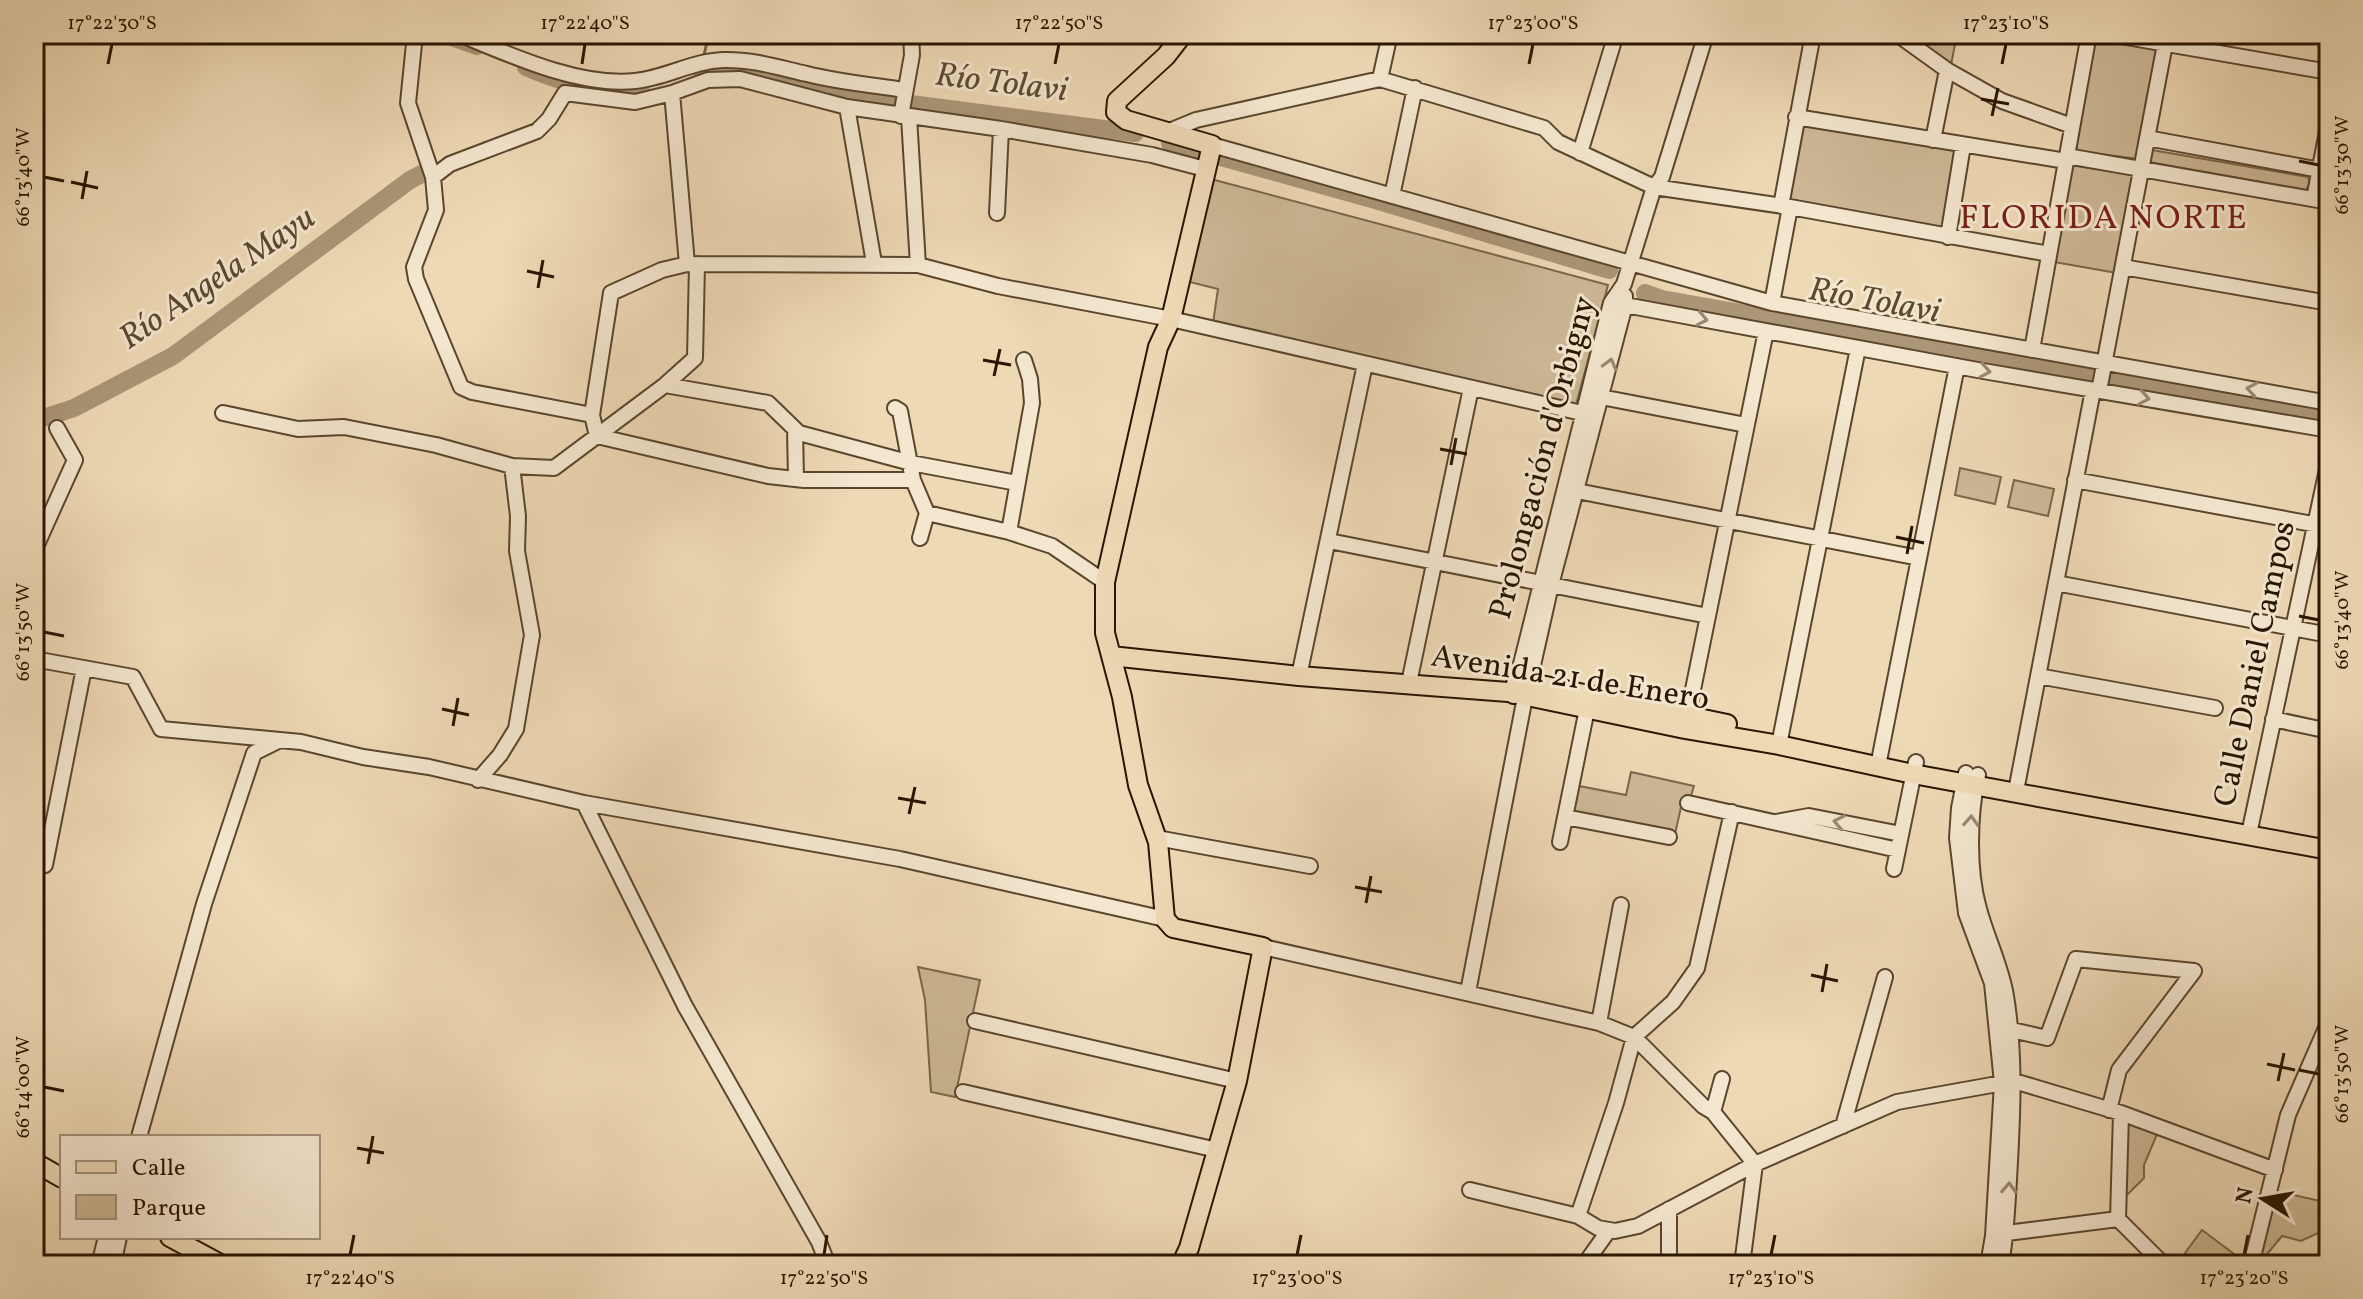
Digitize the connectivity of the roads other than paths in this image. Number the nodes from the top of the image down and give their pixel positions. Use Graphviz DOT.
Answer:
graph roads {
  1 [pos="459,34"];
  2 [pos="911,34"];
  3 [pos="1183,34"];
  4 [pos="1390,34"];
  5 [pos="1616,34"];
  6 [pos="1706,34"];
  7 [pos="1813,34"];
  8 [pos="1897,34"];
  9 [pos="2089,34"];
  10 [pos="2109,34"];
  11 [pos="412,35"];
  12 [pos="2165,44"];
  13 [pos="1947,70"];
  14 [pos="2329,72"];
  15 [pos="1380,79"];
  16 [pos="1415,88"];
  17 [pos="904,91"];
  18 [pos="672,93"];
  19 [pos="847,107"];
  20 [pos="904,116"];
  21 [pos="1796,117"];
  22 [pos="2329,121"];
  23 [pos="2072,126"];
  24 [pos="1001,129"];
  25 [pos="1162,130"];
  26 [pos="2147,138"];
  27 [pos="1933,140"];
  28 [pos="1212,145"];
  29 [pos="1963,145"];
  30 [pos="1580,153"];
  31 [pos="1152,155"];
  32 [pos="2066,159"];
  33 [pos="1205,169"];
  34 [pos="2141,169"];
  35 [pos="2320,170"];
  36 [pos="433,177"];
  37 [pos="1654,187"];
  38 [pos="1392,196"];
  39 [pos="2322,200"];
  40 [pos="1785,206"];
  41 [pos="997,213"];
  42 [pos="1948,237"];
  43 [pos="2049,254"];
  44 [pos="874,263"];
  45 [pos="1630,263"];
  46 [pos="692,264"];
  47 [pos="918,265"];
  48 [pos="2123,267"];
  49 [pos="1624,284"];
  50 [pos="1772,303"];
  51 [pos="2329,303"];
  52 [pos="1625,305"];
  53 [pos="1171,319"];
  54 [pos="1766,331"];
  55 [pos="1858,348"];
  56 [pos="2032,350"];
  57 [pos="1024,360"];
  58 [pos="2104,363"];
  59 [pos="1365,364"];
  60 [pos="1957,366"];
  61 [pos="665,385"];
  62 [pos="1471,388"];
  63 [pos="2096,390"];
  64 [pos="1601,397"];
  65 [pos="2329,403"];
  66 [pos="895,408"];
  67 [pos="223,413"];
  68 [pos="592,415"];
  69 [pos="1589,415"];
  70 [pos="1746,425"];
  71 [pos="57,428"];
  72 [pos="795,429"];
  73 [pos="2329,430"];
  74 [pos="597,436"];
  75 [pos="2329,460"];
  76 [pos="911,463"];
  77 [pos="512,466"];
  78 [pos="796,479"];
  79 [pos="913,480"];
  80 [pos="2075,480"];
  81 [pos="1017,483"];
  82 [pos="1577,491"];
  83 [pos="927,513"];
  84 [pos="1727,521"];
  85 [pos="2322,525"];
  86 [pos="1009,532"];
  87 [pos="920,538"];
  88 [pos="1820,539"];
  89 [pos="1329,541"];
  90 [pos="34,551"];
  91 [pos="1919,558"];
  92 [pos="1434,562"];
  93 [pos="1105,582"];
  94 [pos="2056,583"];
  95 [pos="1546,584"];
  96 [pos="1708,616"];
  97 [pos="2293,627"];
  98 [pos="2329,635"];
  99 [pos="1111,656"];
  100 [pos="34,659"];
  101 [pos="84,668"];
  102 [pos="1299,676"];
  103 [pos="2038,676"];
  104 [pos="1409,683"];
  105 [pos="1521,689"];
  106 [pos="2215,708"];
  107 [pos="1587,709"];
  108 [pos="2273,719"];
  109 [pos="1686,722"];
  110 [pos="2329,731"];
  111 [pos="280,740"];
  112 [pos="1780,740"];
  113 [pos="1879,760"];
  114 [pos="1915,768"];
  115 [pos="1971,779"];
  116 [pos="478,780"];
  117 [pos="2016,791"];
  118 [pos="584,803"];
  119 [pos="1688,803"];
  120 [pos="1732,812"];
  121 [pos="1565,817"];
  122 [pos="1776,822"];
  123 [pos="1901,834"];
  124 [pos="2249,834"];
  125 [pos="1669,837"];
  126 [pos="1157,838"];
  127 [pos="1560,842"];
  128 [pos="1898,850"];
  129 [pos="2329,850"];
  130 [pos="45,865"];
  131 [pos="1310,866"];
  132 [pos="1894,869"];
  133 [pos="1621,905"];
  134 [pos="1165,919"];
  135 [pos="1263,947"];
  136 [pos="1885,977"];
  137 [pos="1468,992"];
  138 [pos="975,1021"];
  139 [pos="1599,1023"];
  140 [pos="2004,1028"];
  141 [pos="2328,1031"];
  142 [pos="1634,1037"];
  143 [pos="1722,1079"];
  144 [pos="1237,1081"];
  145 [pos="2008,1082"];
  146 [pos="963,1092"];
  147 [pos="2115,1111"];
  148 [pos="1713,1112"];
  149 [pos="1843,1126"];
  150 [pos="140,1135"];
  151 [pos="1217,1150"];
  152 [pos="34,1162"];
  153 [pos="1755,1164"];
  154 [pos="2275,1170"];
  155 [pos="60,1177"];
  156 [pos="1470,1190"];
  157 [pos="1669,1209"];
  158 [pos="1578,1216"];
  159 [pos="2118,1219"];
  160 [pos="1609,1230"];
  161 [pos="2000,1232"];
  162 [pos="106,1239"];
  163 [pos="119,1239"];
  164 [pos="174,1239"];
  165 [pos="1669,1255"];
  166 [pos="99,1265"];
  167 [pos="113,1265"];
  168 [pos="222,1265"];
  169 [pos="828,1265"];
  170 [pos="1181,1265"];
  171 [pos="1584,1265"];
  172 [pos="1745,1265"];
  173 [pos="1836,1265"];
  174 [pos="1988,1265"];
  175 [pos="2001,1265"];
  176 [pos="2164,1265"];
  177 [pos="2251,1265"];
  1 -- 17 [label="street"];
  2 -- 17 [label="street"];
  3 -- 25 [label="main road"];
  4 -- 15 [label="street"];
  5 -- 30 [label="street"];
  6 -- 37 [label="street, Prolongación d'Orbigny"];
  7 -- 21 [label="street"];
  8 -- 13 [label="street"];
  9 -- 23 [label="street"];
  10 -- 12 [label="street"];
  11 -- 36 [label="street"];
  12 -- 14 [label="street"];
  12 -- 26 [label="street"];
  13 -- 23 [label="street"];
  13 -- 27 [label="street"];
  15 -- 16 [label="street"];
  15 -- 25 [label="street"];
  16 -- 30 [label="street"];
  16 -- 38 [label="street"];
  17 -- 20 [label="street"];
  18 -- 19 [label="street"];
  18 -- 36 [label="street"];
  18 -- 46 [label="street"];
  19 -- 20 [label="street"];
  19 -- 44 [label="street"];
  20 -- 24 [label="street"];
  20 -- 47 [label="street"];
  21 -- 27 [label="street"];
  21 -- 40 [label="street"];
  22 -- 35 [label="street"];
  23 -- 32 [label="street"];
  24 -- 31 [label="street"];
  24 -- 41 [label="street"];
  25 -- 28 [label="main road"];
  25 -- 31 [label="street"];
  26 -- 34 [label="street"];
  26 -- 35 [label="street"];
  27 -- 29 [label="street"];
  28 -- 33 [label="main road"];
  28 -- 38 [label="street"];
  29 -- 32 [label="street"];
  29 -- 42 [label="street"];
  30 -- 37 [label="street"];
  31 -- 33 [label="street"];
  32 -- 34 [label="street"];
  32 -- 43 [label="street"];
  33 -- 53 [label="main road"];
  34 -- 39 [label="street"];
  34 -- 48 [label="street"];
  35 -- 39 [label="street"];
  36 -- 68 [label="street"];
  37 -- 40 [label="street"];
  37 -- 45 [label="street, Prolongación d'Orbigny"];
  38 -- 45 [label="street"];
  40 -- 42 [label="street"];
  40 -- 50 [label="street"];
  42 -- 43 [label="street"];
  43 -- 56 [label="street"];
  44 -- 46 [label="street"];
  44 -- 47 [label="street"];
  45 -- 49 [label="street, Prolongación d'Orbigny"];
  45 -- 50 [label="street"];
  46 -- 61 [label="street"];
  46 -- 68 [label="street"];
  47 -- 53 [label="street"];
  48 -- 51 [label="street"];
  48 -- 58 [label="street"];
  49 -- 52 [label="street, Prolongación d'Orbigny"];
  49 -- 69 [label="street, Prolongación d'Orbigny"];
  50 -- 56 [label="street"];
  52 -- 54 [label="street, one-way"];
  64 -- 52 [label="street, Prolongación d'Orbigny, one-way"];
  53 -- 59 [label="street"];
  53 -- 93 [label="main road"];
  54 -- 55 [label="street"];
  54 -- 70 [label="street"];
  55 -- 60 [label="street"];
  55 -- 88 [label="street"];
  56 -- 58 [label="street"];
  57 -- 81 [label="street"];
  58 -- 63 [label="street"];
  65 -- 58 [label="street, one-way"];
  59 -- 62 [label="street"];
  59 -- 89 [label="street"];
  60 -- 63 [label="street, one-way"];
  60 -- 91 [label="street"];
  61 -- 72 [label="street"];
  61 -- 74 [label="street"];
  62 -- 69 [label="street"];
  62 -- 92 [label="street"];
  63 -- 73 [label="street, one-way"];
  63 -- 80 [label="street"];
  64 -- 69 [label="street, Prolongación d'Orbigny"];
  64 -- 70 [label="street"];
  66 -- 76 [label="street"];
  67 -- 77 [label="street"];
  68 -- 74 [label="street"];
  69 -- 82 [label="street, Prolongación d'Orbigny"];
  69 -- 95 [label="street, Prolongación d'Orbigny"];
  70 -- 84 [label="street"];
  71 -- 90 [label="street"];
  72 -- 76 [label="street"];
  72 -- 78 [label="street"];
  74 -- 77 [label="street"];
  74 -- 78 [label="street"];
  75 -- 85 [label="street, Calle Daniel Campos"];
  76 -- 79 [label="street"];
  76 -- 81 [label="street"];
  77 -- 116 [label="street"];
  78 -- 79 [label="street"];
  79 -- 83 [label="street"];
  80 -- 85 [label="street"];
  80 -- 94 [label="street"];
  81 -- 86 [label="street"];
  82 -- 84 [label="street"];
  82 -- 95 [label="street, Prolongación d'Orbigny"];
  83 -- 86 [label="street"];
  83 -- 87 [label="street"];
  84 -- 88 [label="street"];
  84 -- 96 [label="street"];
  85 -- 97 [label="street, Calle Daniel Campos"];
  86 -- 93 [label="street"];
  88 -- 91 [label="street"];
  88 -- 112 [label="street"];
  89 -- 92 [label="street"];
  89 -- 102 [label="street"];
  91 -- 113 [label="street"];
  92 -- 95 [label="street"];
  92 -- 104 [label="street"];
  93 -- 99 [label="main road"];
  94 -- 97 [label="street"];
  94 -- 103 [label="street"];
  95 -- 96 [label="street"];
  95 -- 105 [label="street, Prolongación d'Orbigny"];
  96 -- 109 [label="street"];
  97 -- 98 [label="street"];
  97 -- 108 [label="street, Calle Daniel Campos"];
  99 -- 102 [label="main road, Avenida 21 de Enero"];
  99 -- 126 [label="main road"];
  100 -- 101 [label="street"];
  101 -- 111 [label="street"];
  101 -- 130 [label="street"];
  102 -- 104 [label="main road, Avenida 21 de Enero"];
  103 -- 106 [label="street"];
  103 -- 117 [label="street"];
  104 -- 105 [label="main road, Avenida 21 de Enero"];
  105 -- 107 [label="main road, Avenida 21 de Enero"];
  105 -- 109 [label="main road, Avenida 21 de Enero"];
  105 -- 137 [label="street, Prolongación d'Orbigny"];
  107 -- 109 [label="main road, Avenida 21 de Enero"];
  107 -- 121 [label="street"];
  108 -- 110 [label="street"];
  108 -- 124 [label="street, Calle Daniel Campos"];
  109 -- 112 [label="main road, Avenida 21 de Enero"];
  111 -- 116 [label="street"];
  111 -- 150 [label="street"];
  112 -- 113 [label="main road, Avenida 21 de Enero"];
  113 -- 114 [label="main road, Avenida 21 de Enero"];
  114 -- 115 [label="main road, Avenida 21 de Enero"];
  114 -- 123 [label="street"];
  115 -- 117 [label="main road, Avenida 21 de Enero"];
  115 -- 140 [label="street"];
  116 -- 118 [label="street"];
  117 -- 124 [label="main road, Avenida 21 de Enero"];
  118 -- 134 [label="street"];
  118 -- 169 [label="street"];
  119 -- 120 [label="street"];
  120 -- 122 [label="street"];
  120 -- 142 [label="street"];
  121 -- 125 [label="street"];
  121 -- 127 [label="street"];
  123 -- 122 [label="street, one-way"];
  122 -- 128 [label="street"];
  123 -- 128 [label="street"];
  124 -- 129 [label="main road, Avenida 21 de Enero"];
  126 -- 131 [label="street"];
  126 -- 134 [label="main road"];
  128 -- 132 [label="street"];
  133 -- 139 [label="street"];
  134 -- 135 [label="main road"];
  135 -- 137 [label="street"];
  135 -- 144 [label="main road"];
  136 -- 149 [label="street"];
  137 -- 139 [label="street"];
  138 -- 144 [label="street"];
  139 -- 142 [label="street"];
  140 -- 145 [label="street"];
  140 -- 147 [label="street"];
  141 -- 154 [label="street"];
  142 -- 148 [label="street"];
  142 -- 158 [label="street"];
  143 -- 148 [label="street"];
  144 -- 151 [label="main road"];
  145 -- 147 [label="street"];
  145 -- 149 [label="street"];
  145 -- 161 [label="street"];
  146 -- 151 [label="street"];
  147 -- 154 [label="street"];
  147 -- 159 [label="street"];
  148 -- 153 [label="street"];
  149 -- 153 [label="street"];
  151 -- 170 [label="main road"];
  152 -- 155 [label="main road"];
  153 -- 157 [label="street"];
  153 -- 172 [label="street"];
  154 -- 177 [label="street"];
  156 -- 158 [label="street"];
  157 -- 160 [label="street"];
  157 -- 165 [label="street"];
  158 -- 160 [label="street"];
  159 -- 161 [label="street"];
  159 -- 176 [label="street"];
  160 -- 171 [label="street"];
  161 -- 174 [label="street"];
  161 -- 175 [label="street"];
  162 -- 166 [label="street"];
  163 -- 167 [label="street"];
  164 -- 168 [label="main road"];
  172 -- 173 [label="street"];
}
